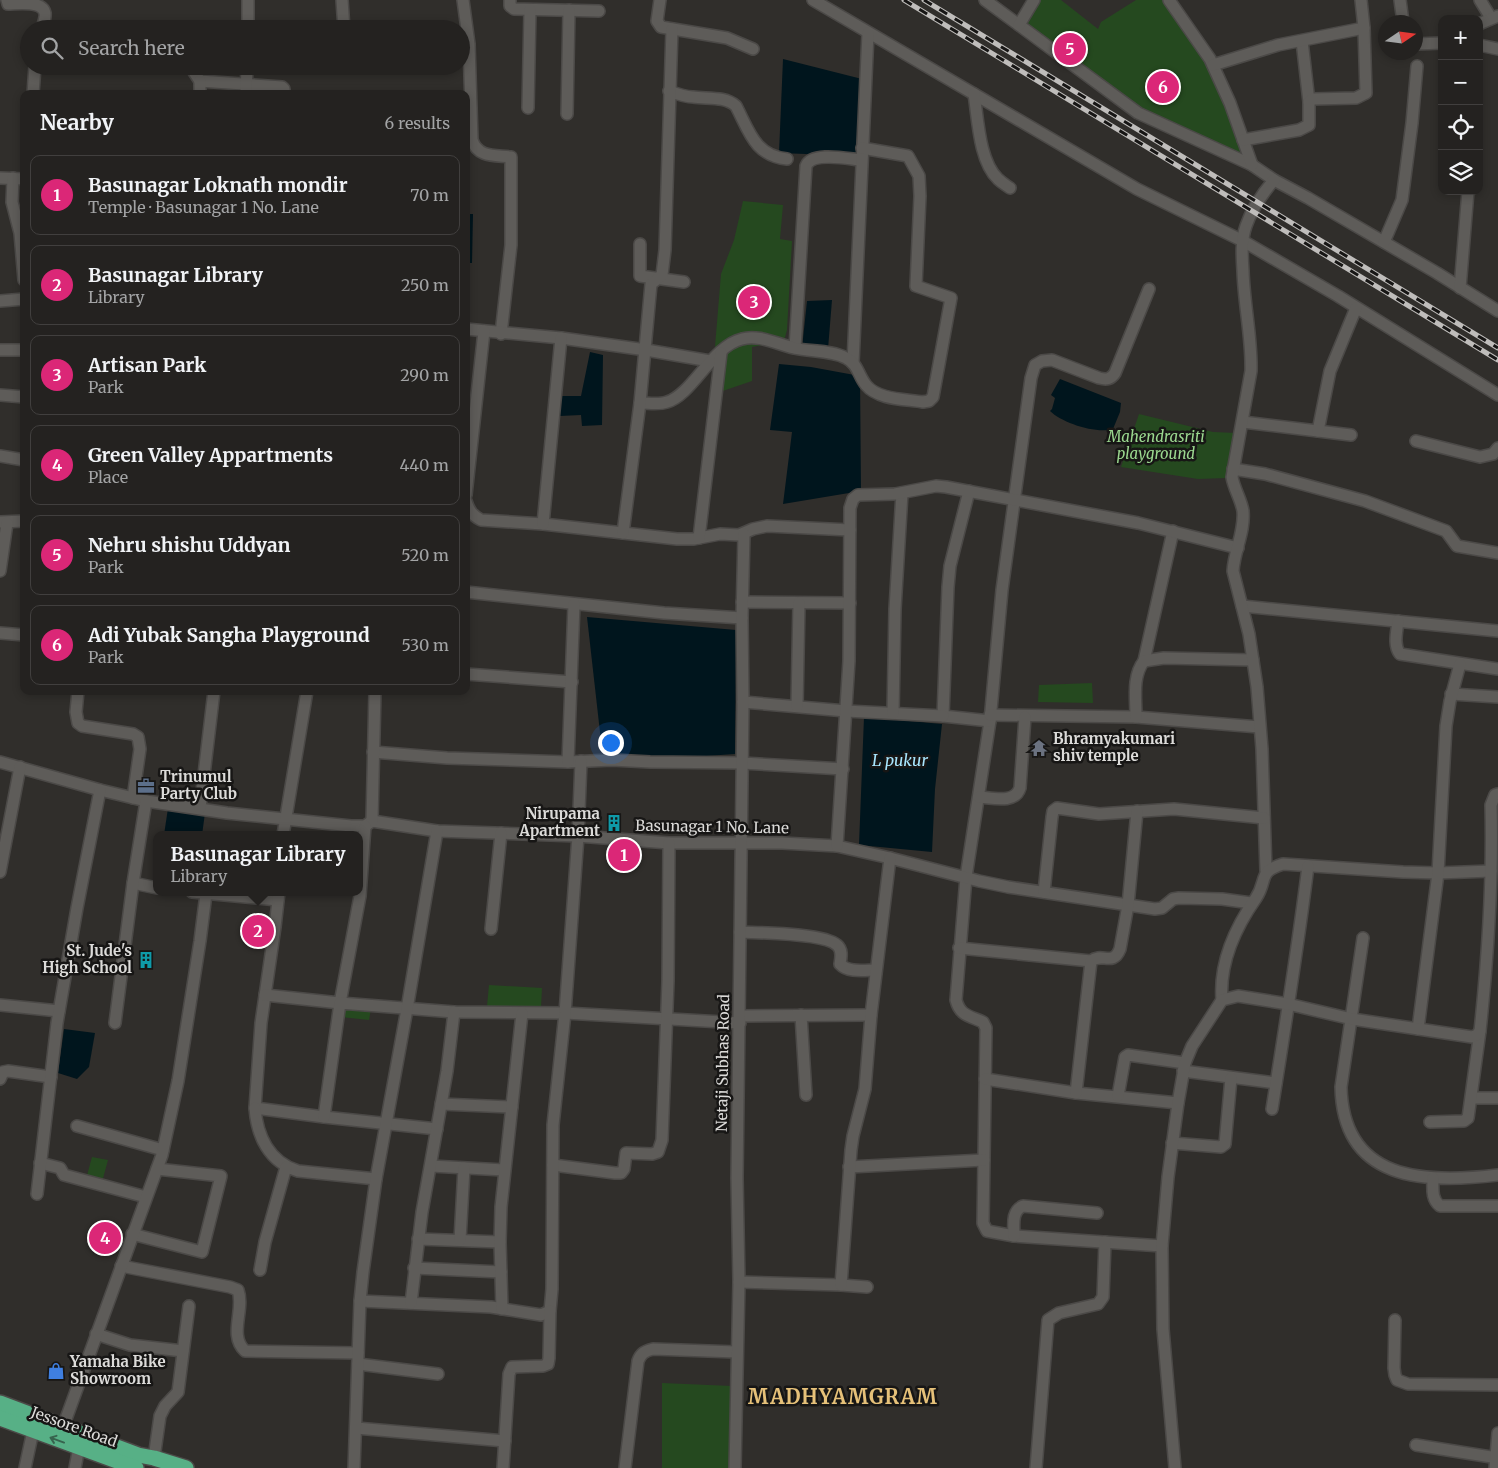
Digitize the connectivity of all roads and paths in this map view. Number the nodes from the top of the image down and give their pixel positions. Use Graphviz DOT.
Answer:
graph roads {
  1 [pos="7,0"];
  2 [pos="248,0"];
  3 [pos="342,0"];
  4 [pos="463,0"];
  5 [pos="510,0"];
  6 [pos="660,0"];
  7 [pos="813,0"];
  8 [pos="985,0"];
  9 [pos="1034,0"];
  10 [pos="1169,0"];
  11 [pos="1360,0"];
  12 [pos="1400,0"];
  13 [pos="1480,0"];
  14 [pos="530,10"];
  15 [pos="569,10"];
  16 [pos="599,11"];
  17 [pos="1402,15"];
  18 [pos="1494,17"];
  19 [pos="44,20"];
  20 [pos="248,20"];
  21 [pos="343,20"];
  22 [pos="466,20"];
  23 [pos="1019,25"];
  24 [pos="1364,28"];
  25 [pos="672,29"];
  26 [pos="868,33"];
  27 [pos="1302,40"];
  28 [pos="1438,43"];
  29 [pos="1423,44"];
  30 [pos="1483,46"];
  31 [pos="753,49"];
  32 [pos="1498,49"];
  33 [pos="1213,65"];
  34 [pos="1417,66"];
  35 [pos="34,75"];
  36 [pos="196,75"];
  37 [pos="247,75"];
  38 [pos="470,75"];
  39 [pos="200,80"];
  40 [pos="246,89"];
  41 [pos="33,90"];
  42 [pos="200,90"];
  43 [pos="284,90"];
  44 [pos="670,91"];
  45 [pos="974,94"];
  46 [pos="1309,102"];
  47 [pos="528,108"];
  48 [pos="567,114"];
  49 [pos="1243,140"];
  50 [pos="862,154"];
  51 [pos="787,159"];
  52 [pos="1252,165"];
  53 [pos="0,178"];
  54 [pos="18,179"];
  55 [pos="1274,180"];
  56 [pos="1010,188"];
  57 [pos="1468,195"];
  58 [pos="20,233"];
  59 [pos="1242,241"];
  60 [pos="1384,242"];
  61 [pos="640,244"];
  62 [pos="658,279"];
  63 [pos="684,282"];
  64 [pos="1460,288"];
  65 [pos="1149,289"];
  66 [pos="20,299"];
  67 [pos="0,300"];
  68 [pos="1498,304"];
  69 [pos="1356,308"];
  70 [pos="1498,311"];
  71 [pos="470,330"];
  72 [pos="484,332"];
  73 [pos="502,334"];
  74 [pos="560,338"];
  75 [pos="795,348"];
  76 [pos="0,350"];
  77 [pos="20,350"];
  78 [pos="646,350"];
  79 [pos="721,353"];
  80 [pos="710,362"];
  81 [pos="853,363"];
  82 [pos="0,394"];
  83 [pos="1498,395"];
  84 [pos="20,396"];
  85 [pos="640,402"];
  86 [pos="1243,422"];
  87 [pos="470,430"];
  88 [pos="1318,431"];
  89 [pos="1351,435"];
  90 [pos="1416,440"];
  91 [pos="1498,448"];
  92 [pos="0,456"];
  93 [pos="20,459"];
  94 [pos="1233,469"];
  95 [pos="969,491"];
  96 [pos="902,493"];
  97 [pos="1015,500"];
  98 [pos="470,512"];
  99 [pos="20,521"];
  100 [pos="3,523"];
  101 [pos="543,524"];
  102 [pos="850,530"];
  103 [pos="1174,531"];
  104 [pos="623,533"];
  105 [pos="744,534"];
  106 [pos="699,538"];
  107 [pos="1238,548"];
  108 [pos="1498,553"];
  109 [pos="0,571"];
  110 [pos="470,592"];
  111 [pos="742,602"];
  112 [pos="800,603"];
  113 [pos="850,603"];
  114 [pos="574,604"];
  115 [pos="1242,606"];
  116 [pos="742,618"];
  117 [pos="1398,621"];
  118 [pos="1498,631"];
  119 [pos="0,633"];
  120 [pos="20,635"];
  121 [pos="1253,660"];
  122 [pos="1144,661"];
  123 [pos="1460,664"];
  124 [pos="1498,670"];
  125 [pos="470,674"];
  126 [pos="572,682"];
  127 [pos="1451,694"];
  128 [pos="78,695"];
  129 [pos="214,695"];
  130 [pos="306,695"];
  131 [pos="375,695"];
  132 [pos="1498,697"];
  133 [pos="743,702"];
  134 [pos="798,706"];
  135 [pos="846,711"];
  136 [pos="893,713"];
  137 [pos="943,716"];
  138 [pos="1025,717"];
  139 [pos="1136,717"];
  140 [pos="990,718"];
  141 [pos="1259,727"];
  142 [pos="373,752"];
  143 [pos="581,761"];
  144 [pos="0,762"];
  145 [pos="568,762"];
  146 [pos="742,763"];
  147 [pos="20,767"];
  148 [pos="842,768"];
  149 [pos="100,790"];
  150 [pos="1498,794"];
  151 [pos="979,797"];
  152 [pos="133,798"];
  153 [pos="146,801"];
  154 [pos="200,808"];
  155 [pos="1138,812"];
  156 [pos="286,818"];
  157 [pos="1264,818"];
  158 [pos="368,824"];
  159 [pos="284,831"];
  160 [pos="437,831"];
  161 [pos="501,833"];
  162 [pos="578,836"];
  163 [pos="669,843"];
  164 [pos="741,844"];
  165 [pos="837,846"];
  166 [pos="890,858"];
  167 [pos="1308,866"];
  168 [pos="363,869"];
  169 [pos="1266,871"];
  170 [pos="1491,871"];
  171 [pos="0,872"];
  172 [pos="1438,873"];
  173 [pos="966,877"];
  174 [pos="132,883"];
  175 [pos="153,887"];
  176 [pos="1044,892"];
  177 [pos="206,896"];
  178 [pos="278,896"];
  179 [pos="360,896"];
  180 [pos="1251,903"];
  181 [pos="1128,905"];
  182 [pos="491,929"];
  183 [pos="740,932"];
  184 [pos="1363,938"];
  185 [pos="959,948"];
  186 [pos="1091,961"];
  187 [pos="876,970"];
  188 [pos="264,995"];
  189 [pos="1222,1000"];
  190 [pos="340,1003"];
  191 [pos="1288,1004"];
  192 [pos="0,1005"];
  193 [pos="408,1009"];
  194 [pos="60,1011"];
  195 [pos="454,1012"];
  196 [pos="522,1013"];
  197 [pos="565,1013"];
  198 [pos="871,1015"];
  199 [pos="801,1016"];
  200 [pos="667,1018"];
  201 [pos="740,1019"];
  202 [pos="1352,1019"];
  203 [pos="115,1023"];
  204 [pos="1418,1029"];
  205 [pos="1480,1031"];
  206 [pos="1184,1067"];
  207 [pos="51,1077"];
  208 [pos="1231,1078"];
  209 [pos="0,1079"];
  210 [pos="985,1079"];
  211 [pos="1276,1083"];
  212 [pos="1076,1093"];
  213 [pos="806,1095"];
  214 [pos="1118,1096"];
  215 [pos="1472,1098"];
  216 [pos="1498,1098"];
  217 [pos="1178,1103"];
  218 [pos="441,1104"];
  219 [pos="512,1107"];
  220 [pos="255,1108"];
  221 [pos="1272,1109"];
  222 [pos="324,1117"];
  223 [pos="1430,1122"];
  224 [pos="386,1123"];
  225 [pos="77,1126"];
  226 [pos="436,1129"];
  227 [pos="1172,1143"];
  228 [pos="163,1150"];
  229 [pos="984,1160"];
  230 [pos="40,1163"];
  231 [pos="553,1165"];
  232 [pos="431,1166"];
  233 [pos="286,1167"];
  234 [pos="850,1167"];
  235 [pos="464,1168"];
  236 [pos="157,1169"];
  237 [pos="504,1170"];
  238 [pos="1498,1175"];
  239 [pos="1433,1178"];
  240 [pos="376,1179"];
  241 [pos="37,1194"];
  242 [pos="146,1197"];
  243 [pos="1498,1206"];
  244 [pos="1097,1213"];
  245 [pos="132,1234"];
  246 [pos="1014,1236"];
  247 [pos="418,1239"];
  248 [pos="460,1240"];
  249 [pos="500,1242"];
  250 [pos="1105,1242"];
  251 [pos="1162,1246"];
  252 [pos="121,1266"];
  253 [pos="414,1268"];
  254 [pos="260,1270"];
  255 [pos="501,1272"];
  256 [pos="739,1282"];
  257 [pos="841,1285"];
  258 [pos="868,1287"];
  259 [pos="360,1301"];
  260 [pos="411,1304"];
  261 [pos="189,1306"];
  262 [pos="502,1309"];
  263 [pos="550,1311"];
  264 [pos="1396,1320"];
  265 [pos="96,1334"];
  266 [pos="183,1351"];
  267 [pos="736,1352"];
  268 [pos="358,1358"];
  269 [pos="438,1374"];
  270 [pos="1498,1385"];
  271 [pos="0,1403"];
  272 [pos="0,1418"];
  273 [pos="63,1427"];
  274 [pos="356,1428"];
  275 [pos="33,1431"];
  276 [pos="1498,1433"];
  277 [pos="505,1441"];
  278 [pos="1416,1445"];
  279 [pos="79,1447"];
  280 [pos="154,1458"];
  281 [pos="1497,1461"];
  282 [pos="25,1468"];
  283 [pos="75,1468"];
  284 [pos="136,1468"];
  285 [pos="186,1468"];
  286 [pos="354,1468"];
  287 [pos="503,1468"];
  288 [pos="624,1468"];
  289 [pos="735,1468"];
  290 [pos="1036,1468"];
  291 [pos="1175,1468"];
  1 -- 19 [label="street"];
  2 -- 20 [label="street"];
  3 -- 21 [label="street"];
  4 -- 22 [label="street"];
  5 -- 14 [label="street"];
  6 -- 25 [label="street"];
  7 -- 26 [label="street"];
  8 -- 23 [label="street"];
  9 -- 23 [label="street"];
  10 -- 33 [label="street"];
  11 -- 24 [label="street"];
  12 -- 17 [label="street"];
  13 -- 18 [label="street"];
  14 -- 15 [label="street"];
  14 -- 47 [label="street"];
  15 -- 16 [label="street"];
  15 -- 48 [label="street"];
  23 -- 52 [label="street"];
  24 -- 27 [label="street"];
  24 -- 46 [label="street"];
  25 -- 31 [label="street"];
  25 -- 44 [label="street"];
  26 -- 45 [label="street"];
  26 -- 50 [label="street"];
  27 -- 33 [label="street"];
  27 -- 46 [label="street"];
  28 -- 29 [label="street"];
  30 -- 32 [label="street"];
  33 -- 49 [label="street"];
  34 -- 60 [label="street"];
  35 -- 41 [label="street"];
  36 -- 39 [label="street"];
  37 -- 40 [label="street"];
  38 -- 73 [label="street"];
  39 -- 40 [label="street"];
  39 -- 42 [label="street"];
  40 -- 43 [label="street"];
  44 -- 51 [label="street"];
  44 -- 62 [label="street"];
  45 -- 56 [label="street"];
  45 -- 59 [label="street"];
  46 -- 49 [label="street"];
  49 -- 52 [label="street"];
  50 -- 75 [label="street"];
  50 -- 81 [label="street"];
  50 -- 81 [label="street"];
  52 -- 55 [label="street"];
  53 -- 54 [label="street"];
  54 -- 58 [label="street"];
  55 -- 59 [label="street"];
  55 -- 60 [label="street"];
  57 -- 64 [label="street"];
  59 -- 69 [label="street"];
  59 -- 86 [label="street"];
  60 -- 64 [label="street"];
  61 -- 62 [label="street"];
  62 -- 63 [label="street"];
  62 -- 78 [label="street"];
  64 -- 70 [label="street"];
  65 -- 97 [label="street"];
  66 -- 67 [label="street"];
  68 -- 70 [label="street"];
  69 -- 83 [label="street"];
  69 -- 88 [label="street"];
  71 -- 72 [label="street"];
  72 -- 73 [label="street"];
  72 -- 87 [label="street"];
  73 -- 74 [label="street"];
  74 -- 78 [label="street"];
  74 -- 101 [label="street"];
  75 -- 79 [label="street"];
  75 -- 81 [label="street"];
  76 -- 77 [label="street"];
  78 -- 80 [label="street"];
  78 -- 85 [label="street"];
  79 -- 80 [label="street"];
  79 -- 106 [label="street"];
  80 -- 85 [label="street"];
  82 -- 84 [label="street"];
  85 -- 104 [label="street"];
  86 -- 88 [label="street"];
  86 -- 94 [label="street"];
  88 -- 89 [label="street"];
  90 -- 91 [label="street"];
  92 -- 93 [label="street"];
  94 -- 107 [label="street"];
  94 -- 108 [label="street"];
  95 -- 96 [label="street"];
  95 -- 97 [label="street"];
  95 -- 137 [label="street"];
  96 -- 102 [label="street"];
  96 -- 136 [label="street"];
  97 -- 103 [label="street"];
  97 -- 140 [label="street"];
  98 -- 101 [label="street"];
  99 -- 100 [label="street"];
  100 -- 109 [label="street"];
  101 -- 104 [label="street"];
  102 -- 105 [label="street"];
  102 -- 113 [label="street"];
  103 -- 107 [label="street"];
  103 -- 122 [label="street"];
  104 -- 106 [label="street"];
  105 -- 106 [label="street"];
  105 -- 111 [label="street, Netaji Subhas Road"];
  107 -- 115 [label="street"];
  110 -- 114 [label="street"];
  111 -- 112 [label="street"];
  111 -- 116 [label="street, Netaji Subhas Road"];
  112 -- 113 [label="street"];
  112 -- 134 [label="street"];
  113 -- 135 [label="street"];
  114 -- 116 [label="street"];
  114 -- 126 [label="street"];
  115 -- 117 [label="street"];
  115 -- 121 [label="street"];
  116 -- 133 [label="street, Netaji Subhas Road"];
  117 -- 118 [label="street"];
  117 -- 123 [label="street"];
  119 -- 120 [label="street"];
  121 -- 122 [label="street"];
  121 -- 141 [label="street"];
  122 -- 139 [label="street"];
  123 -- 124 [label="street"];
  123 -- 127 [label="street"];
  125 -- 126 [label="street"];
  126 -- 145 [label="street"];
  127 -- 132 [label="street"];
  127 -- 172 [label="street"];
  128 -- 152 [label="street"];
  129 -- 154 [label="street"];
  130 -- 156 [label="street"];
  131 -- 142 [label="street"];
  133 -- 134 [label="street"];
  133 -- 146 [label="street, Netaji Subhas Road"];
  134 -- 135 [label="street"];
  135 -- 136 [label="street"];
  135 -- 148 [label="street"];
  136 -- 137 [label="street"];
  137 -- 140 [label="street"];
  138 -- 139 [label="street"];
  138 -- 140 [label="street"];
  138 -- 151 [label="street"];
  139 -- 141 [label="street"];
  140 -- 151 [label="street"];
  141 -- 157 [label="street"];
  142 -- 145 [label="street"];
  142 -- 158 [label="street"];
  143 -- 145 [label="street"];
  143 -- 146 [label="street"];
  143 -- 162 [label="street"];
  144 -- 147 [label="street, Basunagar 1 No. Lane"];
  146 -- 148 [label="street"];
  146 -- 164 [label="street, Netaji Subhas Road"];
  147 -- 149 [label="street, Basunagar 1 No. Lane"];
  147 -- 171 [label="street"];
  148 -- 165 [label="street"];
  149 -- 152 [label="street, Basunagar 1 No. Lane"];
  149 -- 194 [label="street"];
  150 -- 170 [label="street"];
  151 -- 173 [label="street"];
  152 -- 153 [label="street, Basunagar 1 No. Lane"];
  153 -- 154 [label="street, Basunagar 1 No. Lane"];
  153 -- 174 [label="street"];
  154 -- 156 [label="street, Basunagar 1 No. Lane"];
  155 -- 157 [label="street"];
  155 -- 176 [label="street"];
  155 -- 181 [label="street"];
  156 -- 158 [label="street, Basunagar 1 No. Lane"];
  156 -- 159 [label="street"];
  157 -- 169 [label="street"];
  158 -- 160 [label="street, Basunagar 1 No. Lane"];
  158 -- 168 [label="street"];
  160 -- 161 [label="street, Basunagar 1 No. Lane"];
  160 -- 193 [label="street"];
  161 -- 162 [label="street, Basunagar 1 No. Lane"];
  161 -- 182 [label="street"];
  162 -- 163 [label="street, Basunagar 1 No. Lane"];
  162 -- 197 [label="street"];
  163 -- 164 [label="street, Basunagar 1 No. Lane"];
  163 -- 200 [label="street"];
  164 -- 165 [label="street, Basunagar 1 No. Lane"];
  164 -- 183 [label="street, Netaji Subhas Road"];
  165 -- 166 [label="street, Basunagar 1 No. Lane"];
  166 -- 173 [label="street, Basunagar 1 No. Lane"];
  166 -- 187 [label="street"];
  167 -- 169 [label="street"];
  167 -- 172 [label="street"];
  167 -- 191 [label="street"];
  169 -- 180 [label="street"];
  170 -- 172 [label="street"];
  170 -- 205 [label="street"];
  172 -- 204 [label="street"];
  173 -- 176 [label="street, Basunagar 1 No. Lane"];
  173 -- 185 [label="street"];
  174 -- 175 [label="street"];
  174 -- 203 [label="street"];
  176 -- 181 [label="street, Basunagar 1 No. Lane"];
  177 -- 228 [label="street"];
  178 -- 188 [label="street"];
  179 -- 190 [label="street"];
  180 -- 181 [label="street, Basunagar 1 No. Lane"];
  180 -- 189 [label="street"];
  181 -- 186 [label="street"];
  183 -- 187 [label="street"];
  183 -- 201 [label="street, Netaji Subhas Road"];
  184 -- 202 [label="street"];
  185 -- 186 [label="street"];
  185 -- 210 [label="street"];
  186 -- 212 [label="street"];
  187 -- 198 [label="street"];
  188 -- 190 [label="street"];
  188 -- 220 [label="street"];
  189 -- 191 [label="street"];
  189 -- 206 [label="street"];
  190 -- 193 [label="street"];
  190 -- 222 [label="street"];
  191 -- 202 [label="street"];
  191 -- 211 [label="street"];
  192 -- 194 [label="street"];
  193 -- 195 [label="street"];
  193 -- 224 [label="street"];
  194 -- 207 [label="street"];
  195 -- 196 [label="street"];
  195 -- 218 [label="street"];
  196 -- 197 [label="street"];
  196 -- 219 [label="street"];
  197 -- 200 [label="street"];
  197 -- 231 [label="street"];
  198 -- 199 [label="street"];
  198 -- 234 [label="street"];
  199 -- 201 [label="street"];
  199 -- 213 [label="street"];
  200 -- 201 [label="street"];
  200 -- 231 [label="street"];
  201 -- 256 [label="street, Netaji Subhas Road"];
  202 -- 204 [label="street"];
  202 -- 239 [label="street"];
  204 -- 205 [label="street"];
  205 -- 215 [label="street"];
  206 -- 208 [label="street"];
  206 -- 214 [label="street"];
  206 -- 217 [label="street"];
  207 -- 209 [label="street"];
  207 -- 230 [label="street"];
  208 -- 211 [label="street"];
  208 -- 227 [label="street"];
  210 -- 212 [label="street"];
  210 -- 229 [label="street"];
  211 -- 221 [label="street"];
  212 -- 214 [label="street"];
  214 -- 217 [label="street"];
  215 -- 216 [label="street"];
  215 -- 223 [label="street"];
  217 -- 227 [label="street"];
  218 -- 219 [label="street"];
  218 -- 226 [label="street"];
  219 -- 237 [label="street"];
  220 -- 222 [label="street"];
  220 -- 233 [label="street"];
  222 -- 224 [label="street"];
  224 -- 226 [label="street"];
  224 -- 240 [label="street"];
  225 -- 228 [label="street"];
  226 -- 232 [label="street"];
  227 -- 251 [label="street"];
  228 -- 236 [label="street"];
  229 -- 234 [label="street"];
  229 -- 246 [label="street"];
  230 -- 241 [label="street"];
  230 -- 242 [label="street"];
  231 -- 263 [label="street"];
  232 -- 235 [label="street"];
  232 -- 247 [label="street"];
  233 -- 240 [label="street"];
  233 -- 254 [label="street"];
  234 -- 257 [label="street"];
  235 -- 237 [label="street"];
  235 -- 248 [label="street"];
  236 -- 242 [label="street"];
  236 -- 245 [label="street"];
  237 -- 249 [label="street"];
  238 -- 239 [label="street"];
  239 -- 243 [label="street"];
  240 -- 259 [label="street"];
  242 -- 245 [label="street"];
  244 -- 246 [label="street"];
  245 -- 252 [label="street"];
  246 -- 250 [label="street"];
  247 -- 248 [label="street"];
  247 -- 253 [label="street"];
  248 -- 249 [label="street"];
  249 -- 255 [label="street"];
  250 -- 251 [label="street"];
  250 -- 290 [label="street"];
  251 -- 291 [label="street"];
  252 -- 265 [label="street"];
  252 -- 268 [label="street"];
  253 -- 255 [label="street"];
  253 -- 260 [label="street"];
  255 -- 262 [label="street"];
  256 -- 257 [label="street"];
  256 -- 267 [label="street, Netaji Subhas Road"];
  257 -- 258 [label="street"];
  259 -- 260 [label="street"];
  259 -- 268 [label="street"];
  260 -- 262 [label="street"];
  261 -- 266 [label="street"];
  262 -- 263 [label="street"];
  263 -- 277 [label="street"];
  264 -- 270 [label="street"];
  265 -- 266 [label="street"];
  265 -- 273 [label="street"];
  266 -- 280 [label="street"];
  267 -- 288 [label="street"];
  267 -- 289 [label="street, Netaji Subhas Road"];
  268 -- 269 [label="street"];
  268 -- 274 [label="street"];
  271 -- 273 [label="highway"];
  272 -- 275 [label="highway, Jessore Road"];
  273 -- 280 [label="highway"];
  274 -- 277 [label="street"];
  274 -- 286 [label="street"];
  279 -- 275 [label="highway, Jessore Road, one-way"];
  275 -- 282 [label="street"];
  276 -- 281 [label="street"];
  277 -- 287 [label="street"];
  278 -- 281 [label="street"];
  279 -- 283 [label="street"];
  279 -- 284 [label="highway, Jessore Road"];
  280 -- 285 [label="highway"];
}
